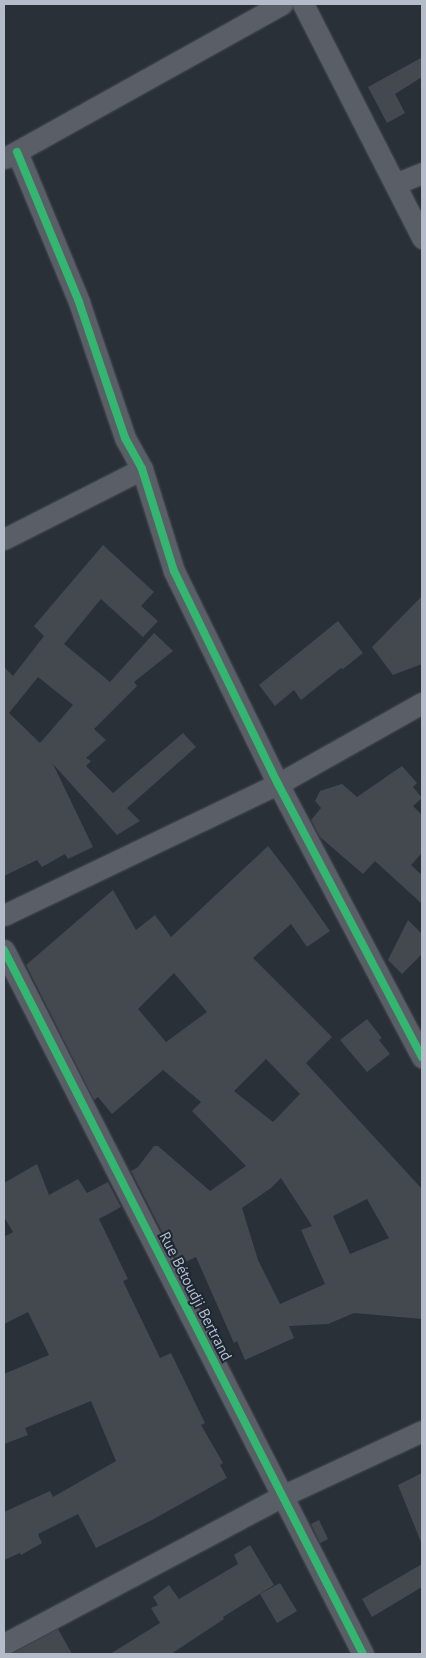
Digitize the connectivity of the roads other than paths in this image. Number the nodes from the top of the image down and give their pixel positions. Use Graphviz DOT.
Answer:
graph roads {
  1 [pos="282,4"];
  2 [pos="303,4"];
  3 [pos="10,156"];
  4 [pos="422,174"];
  5 [pos="395,184"];
  6 [pos="422,238"];
  7 [pos="142,469"];
  8 [pos="4,539"];
  9 [pos="422,703"];
  10 [pos="278,784"];
  11 [pos="4,915"];
  12 [pos="4,950"];
  13 [pos="422,1056"];
  14 [pos="422,1431"];
  15 [pos="282,1496"];
  16 [pos="4,1644"];
  17 [pos="364,1654"];
  1 -- 3 [label="street"];
  2 -- 5 [label="street"];
  3 -- 7 [label="street"];
  4 -- 5 [label="street"];
  5 -- 6 [label="street"];
  7 -- 8 [label="street"];
  7 -- 10 [label="street"];
  9 -- 10 [label="street"];
  10 -- 11 [label="street"];
  10 -- 13 [label="street"];
  12 -- 15 [label="street, Rue Bétoudji Bertrand"];
  14 -- 15 [label="street"];
  15 -- 16 [label="street"];
  15 -- 17 [label="street, Rue Bétoudji Bertrand"];
}
